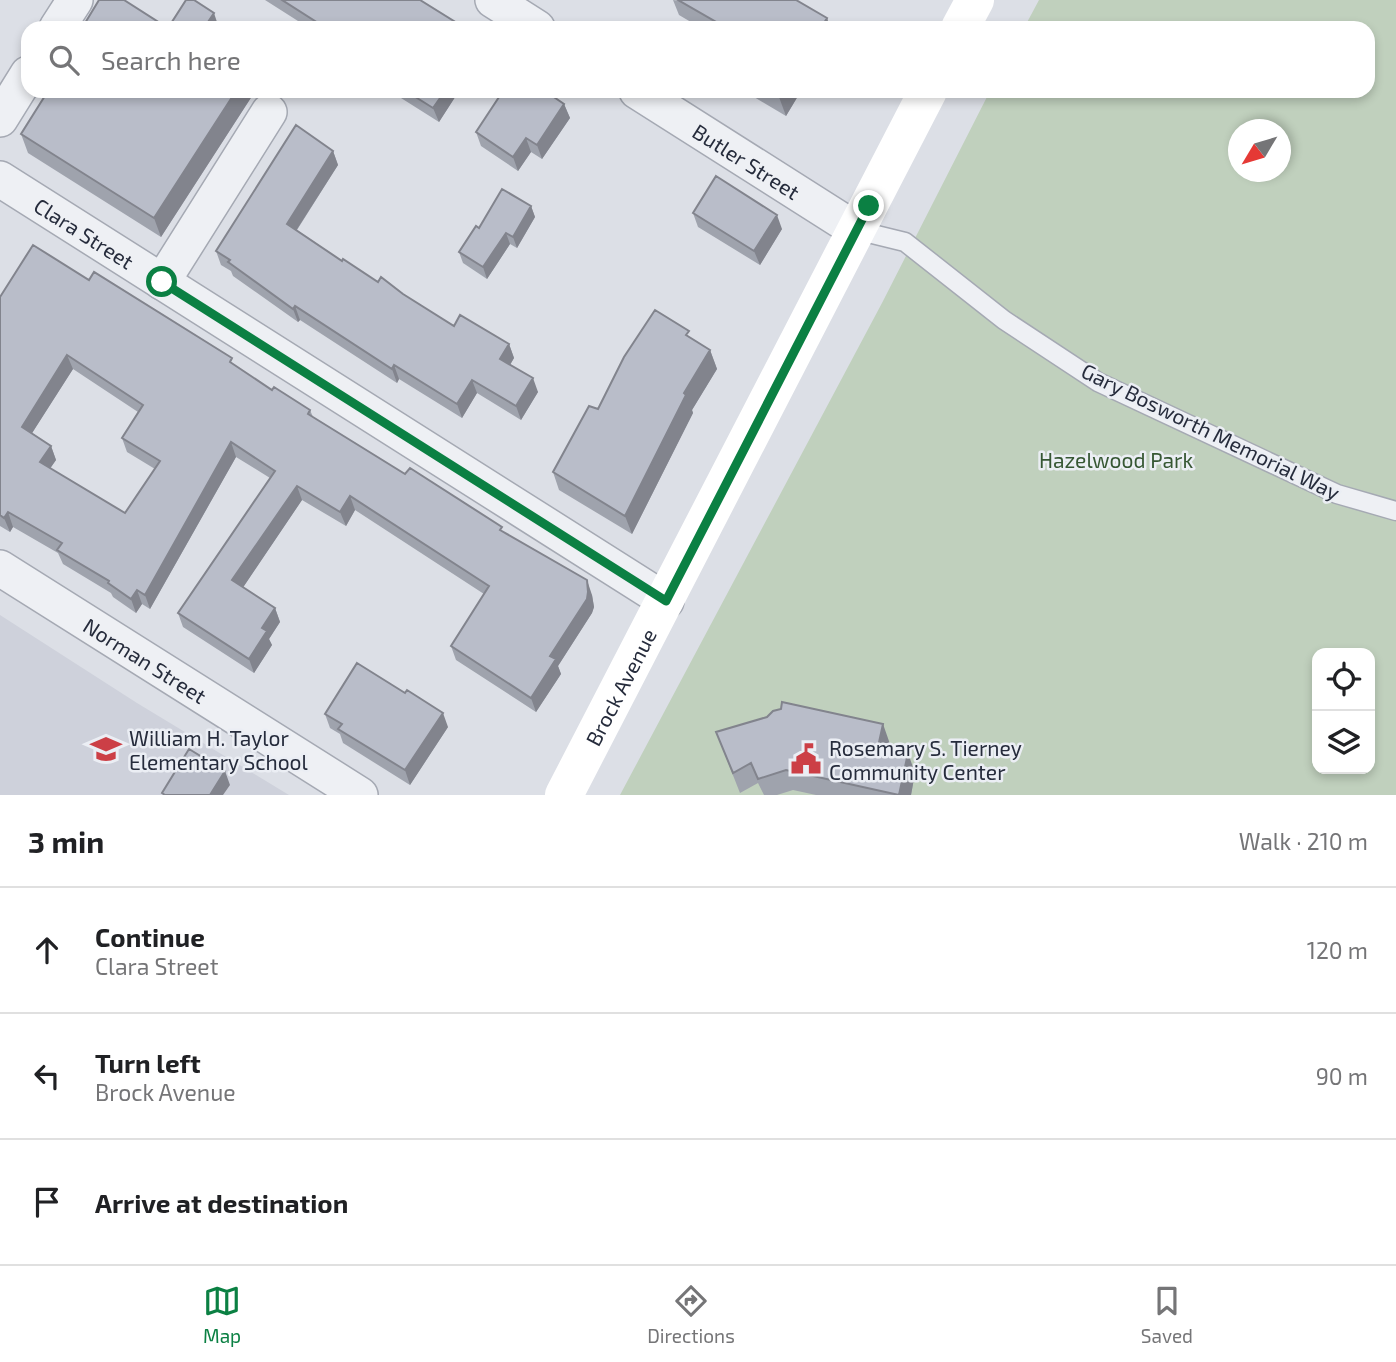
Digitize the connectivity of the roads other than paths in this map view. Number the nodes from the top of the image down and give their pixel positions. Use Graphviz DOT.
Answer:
graph roads {
  1 [pos="75,0"];
  2 [pos="493,0"];
  3 [pos="975,0"];
  4 [pos="62,21"];
  5 [pos="526,21"];
  6 [pos="964,21"];
  7 [pos="21,85"];
  8 [pos="648,98"];
  9 [pos="924,98"];
  10 [pos="269,112"];
  11 [pos="0,119"];
  12 [pos="0,179"];
  13 [pos="856,230"];
  14 [pos="162,282"];
  15 [pos="1396,511"];
  16 [pos="0,568"];
  17 [pos="666,601"];
  18 [pos="360,795"];
  19 [pos="564,795"];
  1 -- 4 [label="street"];
  2 -- 5 [label="street"];
  3 -- 6 [label="main road"];
  7 -- 11 [label="street"];
  8 -- 13 [label="street, Butler Street"];
  9 -- 13 [label="main road, Brock Avenue"];
  10 -- 14 [label="street"];
  12 -- 14 [label="street, Clara Street"];
  13 -- 15 [label="lane, Gary Bosworth Memorial Way"];
  13 -- 17 [label="main road, Brock Avenue"];
  14 -- 17 [label="street, Clara Street"];
  16 -- 18 [label="street, Norman Street"];
  17 -- 19 [label="main road, Brock Avenue"];
}
